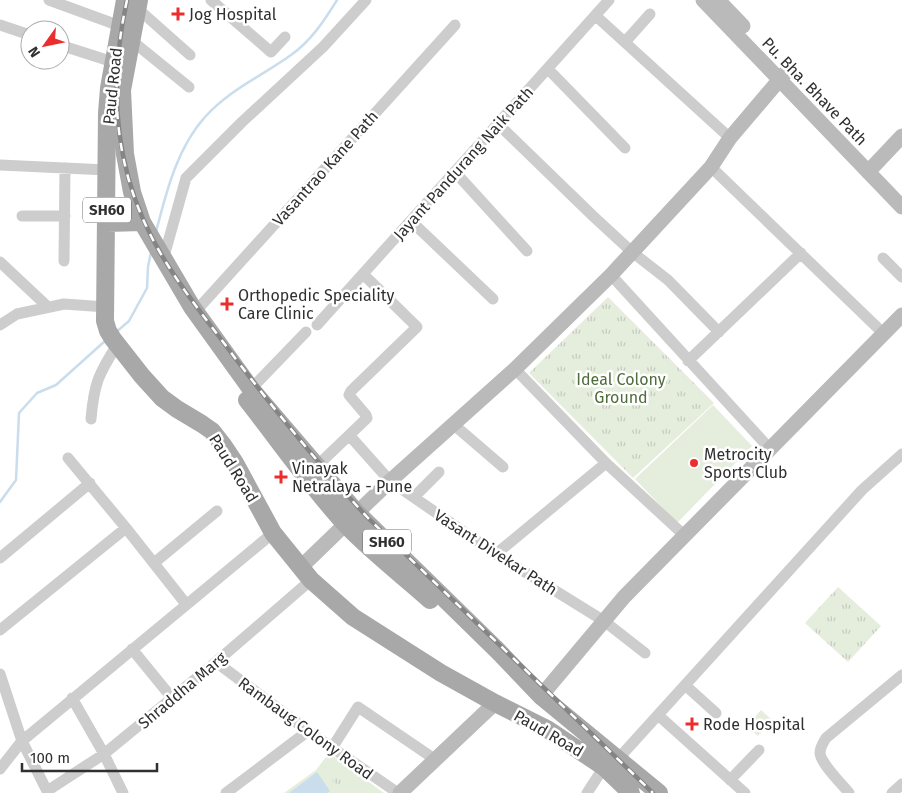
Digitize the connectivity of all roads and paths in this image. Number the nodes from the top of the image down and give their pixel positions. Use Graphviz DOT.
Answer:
graph roads {
  1 [pos="49,0"];
  2 [pos="211,0"];
  3 [pos="366,0"];
  4 [pos="609,0"];
  5 [pos="703,0"];
  6 [pos="718,0"];
  7 [pos="134,3"];
  8 [pos="650,14"];
  9 [pos="596,16"];
  10 [pos="0,25"];
  11 [pos="456,25"];
  12 [pos="20,32"];
  13 [pos="125,33"];
  14 [pos="285,37"];
  15 [pos="625,42"];
  16 [pos="70,48"];
  17 [pos="190,55"];
  18 [pos="113,62"];
  19 [pos="548,69"];
  20 [pos="783,75"];
  21 [pos="189,88"];
  22 [pos="498,124"];
  23 [pos="902,136"];
  24 [pos="730,138"];
  25 [pos="625,148"];
  26 [pos="0,165"];
  27 [pos="711,167"];
  28 [pos="65,168"];
  29 [pos="872,169"];
  30 [pos="108,170"];
  31 [pos="455,172"];
  32 [pos="902,194"];
  33 [pos="902,207"];
  34 [pos="22,216"];
  35 [pos="64,216"];
  36 [pos="411,221"];
  37 [pos="107,224"];
  38 [pos="140,225"];
  39 [pos="526,251"];
  40 [pos="632,252"];
  41 [pos="801,253"];
  42 [pos="883,258"];
  43 [pos="156,259"];
  44 [pos="0,262"];
  45 [pos="64,262"];
  46 [pos="901,273"];
  47 [pos="363,274"];
  48 [pos="611,275"];
  49 [pos="493,299"];
  50 [pos="48,307"];
  51 [pos="106,307"];
  52 [pos="196,311"];
  53 [pos="902,315"];
  54 [pos="0,325"];
  55 [pos="317,325"];
  56 [pos="306,332"];
  57 [pos="719,332"];
  58 [pos="884,334"];
  59 [pos="113,338"];
  60 [pos="688,361"];
  61 [pos="515,370"];
  62 [pos="251,389"];
  63 [pos="91,419"];
  64 [pos="453,424"];
  65 [pos="350,436"];
  66 [pos="770,449"];
  67 [pos="902,454"];
  68 [pos="68,458"];
  69 [pos="606,462"];
  70 [pos="317,466"];
  71 [pos="503,467"];
  72 [pos="439,472"];
  73 [pos="390,481"];
  74 [pos="90,483"];
  75 [pos="414,497"];
  76 [pos="217,511"];
  77 [pos="351,518"];
  78 [pos="126,528"];
  79 [pos="273,533"];
  80 [pos="684,536"];
  81 [pos="496,554"];
  82 [pos="0,558"];
  83 [pos="154,563"];
  84 [pos="305,574"];
  85 [pos="186,604"];
  86 [pos="604,621"];
  87 [pos="0,630"];
  88 [pos="132,649"];
  89 [pos="645,653"];
  90 [pos="216,662"];
  91 [pos="0,674"];
  92 [pos="902,675"];
  93 [pos="685,685"];
  94 [pos="72,698"];
  95 [pos="172,698"];
  96 [pos="539,700"];
  97 [pos="495,703"];
  98 [pos="716,713"];
  99 [pos="658,715"];
  100 [pos="529,719"];
  101 [pos="308,731"];
  102 [pos="22,741"];
  103 [pos="332,748"];
  104 [pos="759,750"];
  105 [pos="104,754"];
  106 [pos="436,760"];
  107 [pos="611,763"];
  108 [pos="0,768"];
  109 [pos="730,780"];
  110 [pos="902,784"];
  111 [pos="47,792"];
  112 [pos="123,793"];
  113 [pos="226,793"];
  114 [pos="399,793"];
  115 [pos="587,793"];
  116 [pos="631,793"];
  117 [pos="659,793"];
  118 [pos="744,793"];
  119 [pos="849,793"];
  120 [pos="892,793"];
  1 -- 13 [label="street"];
  2 -- 14 [label="street"];
  3 -- 43 [label="street"];
  4 -- 9 [label="street, Jayant Pandurang Naik Path"];
  5 -- 20 [label="street, Pu. Bha. Bhave Path"];
  6 -- 20 [label="street, Pu. Bha. Bhave Path"];
  7 -- 13 [label="main road, Paud Road"];
  7 -- 17 [label="street"];
  8 -- 15 [label="street"];
  9 -- 15 [label="street"];
  9 -- 19 [label="street, Jayant Pandurang Naik Path"];
  10 -- 12 [label="street"];
  11 -- 52 [label="street, Vasantrao Kane Path"];
  13 -- 18 [label="main road, Paud Road / SH60"];
  13 -- 21 [label="street"];
  13 -- 38 [label="main road, Paud Road / SH60"];
  15 -- 24 [label="street"];
  16 -- 18 [label="street"];
  18 -- 30 [label="main road, Paud Road / SH60"];
  19 -- 22 [label="street, Jayant Pandurang Naik Path"];
  19 -- 25 [label="street"];
  20 -- 24 [label="street"];
  20 -- 29 [label="street, Pu. Bha. Bhave Path"];
  22 -- 31 [label="street, Jayant Pandurang Naik Path"];
  22 -- 40 [label="street"];
  23 -- 29 [label="street"];
  24 -- 27 [label="street"];
  26 -- 28 [label="street"];
  27 -- 40 [label="street"];
  27 -- 41 [label="street"];
  28 -- 30 [label="street"];
  28 -- 35 [label="street"];
  29 -- 32 [label="street, Pu. Bha. Bhave Path"];
  29 -- 33 [label="street, Pu. Bha. Bhave Path"];
  30 -- 37 [label="main road, Paud Road / SH60"];
  31 -- 36 [label="street, Jayant Pandurang Naik Path"];
  31 -- 39 [label="street"];
  34 -- 35 [label="street"];
  35 -- 45 [label="street"];
  36 -- 47 [label="street, Jayant Pandurang Naik Path"];
  36 -- 49 [label="street"];
  37 -- 38 [label="main road"];
  37 -- 51 [label="main road, Paud Road / SH60"];
  38 -- 43 [label="main road, Paud Road / SH60"];
  40 -- 48 [label="street"];
  40 -- 57 [label="street"];
  41 -- 57 [label="street"];
  41 -- 58 [label="street"];
  42 -- 46 [label="street"];
  43 -- 52 [label="main road, Paud Road / SH60"];
  43 -- 77 [label="main road"];
  44 -- 50 [label="street"];
  47 -- 55 [label="street, Jayant Pandurang Naik Path"];
  47 -- 65 [label="street"];
  48 -- 60 [label="street"];
  48 -- 61 [label="street"];
  50 -- 51 [label="street"];
  50 -- 54 [label="street"];
  51 -- 59 [label="main road, Paud Road / SH60"];
  52 -- 62 [label="main road, Paud Road / SH60"];
  53 -- 58 [label="street"];
  56 -- 62 [label="street"];
  57 -- 60 [label="street"];
  58 -- 66 [label="street"];
  59 -- 63 [label="street"];
  59 -- 79 [label="main road, Paud Road / SH60"];
  60 -- 66 [label="street"];
  61 -- 64 [label="street"];
  61 -- 69 [label="street"];
  62 -- 70 [label="main road, Paud Road / SH60"];
  64 -- 71 [label="street"];
  64 -- 73 [label="street"];
  65 -- 70 [label="street"];
  65 -- 73 [label="street, Vasant Divekar Path"];
  66 -- 80 [label="street"];
  67 -- 93 [label="street"];
  68 -- 74 [label="street"];
  69 -- 80 [label="street"];
  69 -- 81 [label="street"];
  70 -- 77 [label="main road, Paud Road / SH60"];
  72 -- 75 [label="street"];
  73 -- 75 [label="street, Vasant Divekar Path"];
  73 -- 77 [label="street"];
  74 -- 78 [label="street"];
  74 -- 82 [label="street"];
  75 -- 81 [label="street, Vasant Divekar Path"];
  76 -- 83 [label="street"];
  77 -- 84 [label="street"];
  77 -- 96 [label="main road, Paud Road / SH60"];
  78 -- 83 [label="street"];
  78 -- 87 [label="street"];
  79 -- 84 [label="main road, Paud Road / SH60"];
  79 -- 85 [label="street"];
  80 -- 86 [label="street"];
  81 -- 86 [label="street, Vasant Divekar Path"];
  83 -- 85 [label="street"];
  84 -- 90 [label="street, Shraddha Marg"];
  84 -- 97 [label="main road, Paud Road / SH60"];
  85 -- 88 [label="street"];
  86 -- 89 [label="street, Vasant Divekar Path"];
  86 -- 96 [label="street"];
  88 -- 94 [label="street"];
  88 -- 95 [label="street"];
  90 -- 95 [label="street, Shraddha Marg"];
  90 -- 101 [label="street, Rambaug Colony Road"];
  91 -- 102 [label="street"];
  92 -- 119 [label="street"];
  93 -- 98 [label="street"];
  93 -- 99 [label="street"];
  94 -- 102 [label="street"];
  94 -- 105 [label="street"];
  95 -- 105 [label="street, Shraddha Marg"];
  96 -- 100 [label="main road"];
  96 -- 107 [label="main road, Paud Road / SH60"];
  97 -- 100 [label="main road, Paud Road / SH60"];
  97 -- 106 [label="street"];
  99 -- 107 [label="street"];
  99 -- 109 [label="street"];
  100 -- 107 [label="main road, Paud Road / SH60"];
  101 -- 103 [label="street, Rambaug Colony Road"];
  101 -- 113 [label="street"];
  102 -- 108 [label="street"];
  102 -- 111 [label="street"];
  103 -- 106 [label="street"];
  103 -- 114 [label="street, Rambaug Colony Road"];
  104 -- 109 [label="street"];
  105 -- 111 [label="street, Shraddha Marg"];
  105 -- 112 [label="street"];
  106 -- 114 [label="street"];
  107 -- 115 [label="street"];
  107 -- 116 [label="main road, Paud Road / SH60"];
  107 -- 117 [label="main road, Paud Road / SH60"];
  109 -- 118 [label="street"];
  110 -- 120 [label="street"];
}
